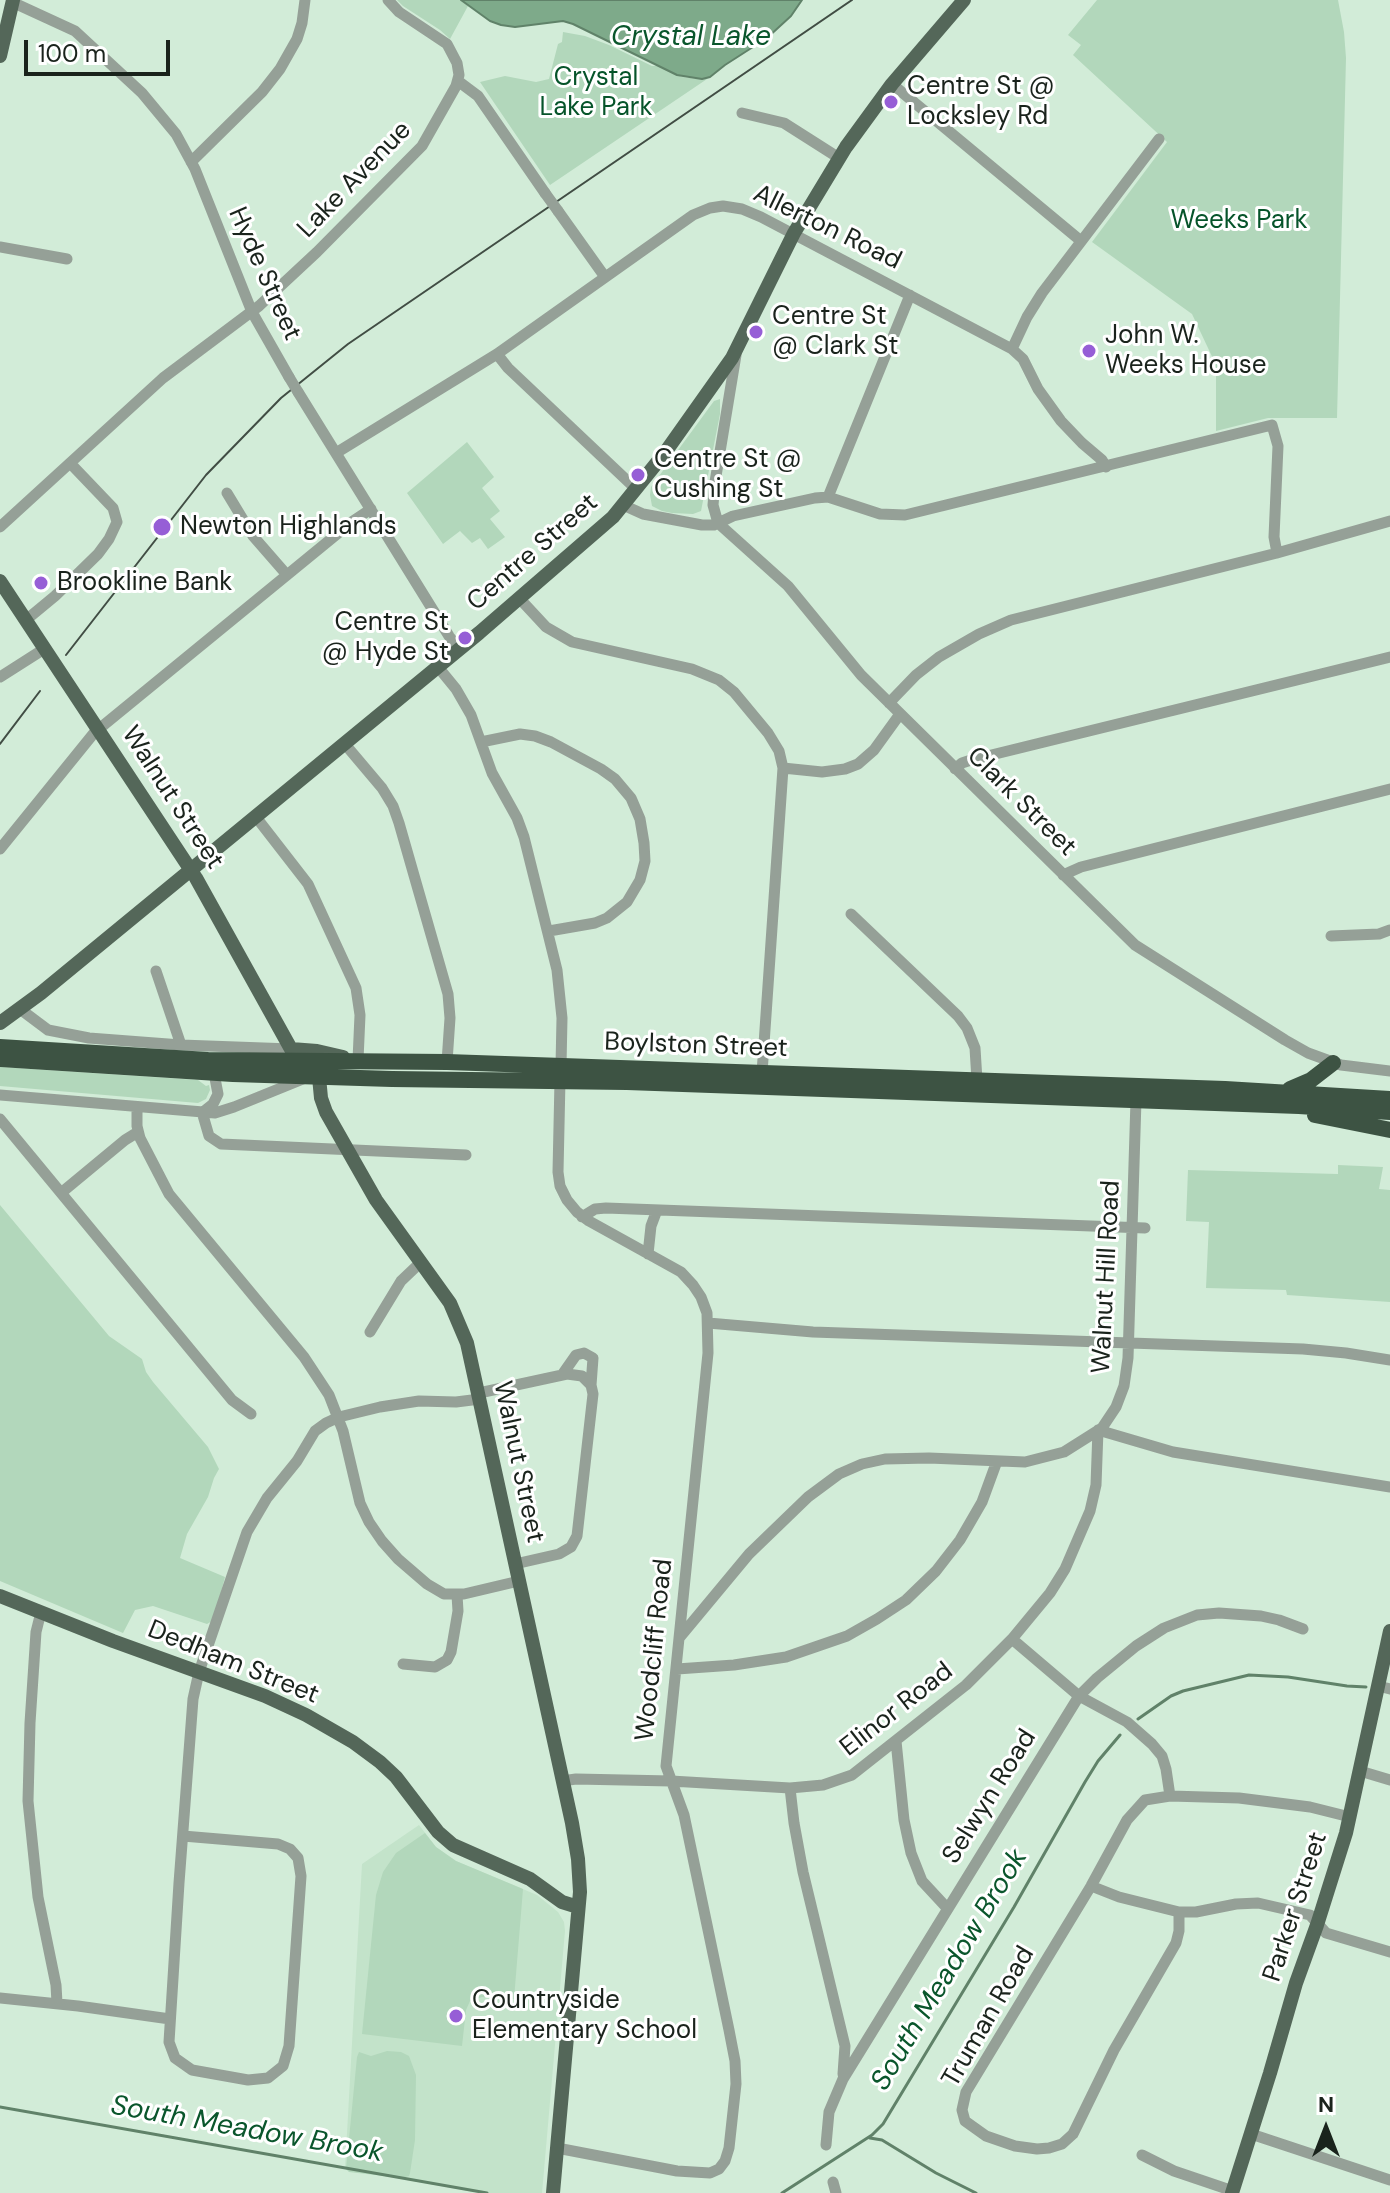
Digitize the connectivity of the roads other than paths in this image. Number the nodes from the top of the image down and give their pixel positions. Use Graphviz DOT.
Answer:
graph roads {
  1 [pos="305,0"];
  2 [pos="388,0"];
  3 [pos="964,0"];
  4 [pos="13,1"];
  5 [pos="0,56"];
  6 [pos="458,81"];
  7 [pos="892,84"];
  8 [pos="742,113"];
  9 [pos="1159,139"];
  10 [pos="839,158"];
  11 [pos="191,162"];
  12 [pos="794,233"];
  13 [pos="1081,241"];
  14 [pos="0,247"];
  15 [pos="67,259"];
  16 [pos="605,277"];
  17 [pos="910,295"];
  18 [pos="252,312"];
  19 [pos="1012,349"];
  20 [pos="737,350"];
  21 [pos="497,354"];
  22 [pos="336,453"];
  23 [pos="70,463"];
  24 [pos="1106,467"];
  25 [pos="636,489"];
  26 [pos="227,493"];
  27 [pos="828,497"];
  28 [pos="623,505"];
  29 [pos="371,509"];
  30 [pos="1390,521"];
  31 [pos="718,523"];
  32 [pos="0,527"];
  33 [pos="1277,553"];
  34 [pos="287,575"];
  35 [pos="0,581"];
  36 [pos="520,599"];
  37 [pos="26,620"];
  38 [pos="44,649"];
  39 [pos="459,649"];
  40 [pos="1390,657"];
  41 [pos="438,667"];
  42 [pos="0,677"];
  43 [pos="889,703"];
  44 [pos="900,714"];
  45 [pos="98,729"];
  46 [pos="481,742"];
  47 [pos="344,743"];
  48 [pos="783,768"];
  49 [pos="955,769"];
  50 [pos="1390,789"];
  51 [pos="256,817"];
  52 [pos="0,849"];
  53 [pos="191,870"];
  54 [pos="1063,875"];
  55 [pos="851,914"];
  56 [pos="1390,930"];
  57 [pos="549,931"];
  58 [pos="1331,936"];
  59 [pos="156,971"];
  60 [pos="7,1015"];
  61 [pos="181,1045"];
  62 [pos="0,1047"];
  63 [pos="291,1049"];
  64 [pos="0,1059"];
  65 [pos="358,1060"];
  66 [pos="447,1062"];
  67 [pos="1333,1063"];
  68 [pos="1390,1071"];
  69 [pos="214,1073"];
  70 [pos="560,1073"];
  71 [pos="762,1073"];
  72 [pos="313,1077"];
  73 [pos="977,1080"];
  74 [pos="1285,1091"];
  75 [pos="0,1095"];
  76 [pos="1390,1099"];
  77 [pos="1136,1100"];
  78 [pos="1263,1104"];
  79 [pos="137,1107"];
  80 [pos="202,1112"];
  81 [pos="1390,1112"];
  82 [pos="0,1119"];
  83 [pos="1390,1130"];
  84 [pos="138,1132"];
  85 [pos="347,1150"];
  86 [pos="466,1155"];
  87 [pos="61,1193"];
  88 [pos="657,1210"];
  89 [pos="582,1217"];
  90 [pos="1132,1227"];
  91 [pos="1145,1228"];
  92 [pos="648,1254"];
  93 [pos="421,1262"];
  94 [pos="708,1323"];
  95 [pos="370,1332"];
  96 [pos="1128,1343"];
  97 [pos="1390,1360"];
  98 [pos="562,1375"];
  99 [pos="591,1385"];
  100 [pos="480,1396"];
  101 [pos="251,1414"];
  102 [pos="339,1417"];
  103 [pos="1098,1430"];
  104 [pos="997,1461"];
  105 [pos="1390,1487"];
  106 [pos="515,1564"];
  107 [pos="519,1581"];
  108 [pos="457,1595"];
  109 [pos="0,1596"];
  110 [pos="41,1612"];
  111 [pos="1303,1629"];
  112 [pos="1390,1631"];
  113 [pos="680,1637"];
  114 [pos="1012,1639"];
  115 [pos="403,1664"];
  116 [pos="677,1669"];
  117 [pos="199,1672"];
  118 [pos="1384,1688"];
  119 [pos="1079,1696"];
  120 [pos="896,1741"];
  121 [pos="1360,1771"];
  122 [pos="1390,1780"];
  123 [pos="562,1781"];
  124 [pos="671,1781"];
  125 [pos="790,1788"];
  126 [pos="1170,1796"];
  127 [pos="1350,1817"];
  128 [pos="183,1836"];
  129 [pos="1091,1886"];
  130 [pos="579,1900"];
  131 [pos="947,1908"];
  132 [pos="1179,1912"];
  133 [pos="1317,1925"];
  134 [pos="1390,1952"];
  135 [pos="0,1998"];
  136 [pos="57,2003"];
  137 [pos="170,2019"];
  138 [pos="843,2079"];
  139 [pos="1251,2134"];
  140 [pos="826,2145"];
  141 [pos="557,2148"];
  142 [pos="1142,2155"];
  143 [pos="1390,2180"];
  144 [pos="1232,2192"];
  145 [pos="553,2193"];
  1 -- 11 [label="street"];
  2 -- 6 [label="street"];
  3 -- 7 [label="main road, Centre Street"];
  4 -- 5 [label="main road"];
  4 -- 11 [label="street, Hyde Street"];
  6 -- 16 [label="street, bridge"];
  6 -- 18 [label="street, Lake Avenue"];
  7 -- 10 [label="main road, Centre Street"];
  7 -- 13 [label="street"];
  8 -- 10 [label="street"];
  9 -- 13 [label="street"];
  10 -- 12 [label="main road, Centre Street"];
  11 -- 18 [label="street, Hyde Street"];
  12 -- 16 [label="street, Allerton Road"];
  12 -- 17 [label="street, Allerton Road"];
  12 -- 20 [label="main road, Centre Street"];
  13 -- 19 [label="street"];
  14 -- 15 [label="street"];
  16 -- 21 [label="street, Allerton Road"];
  17 -- 19 [label="street, Allerton Road"];
  17 -- 27 [label="street"];
  18 -- 22 [label="street, Hyde Street, bridge"];
  18 -- 23 [label="street, Lake Avenue"];
  19 -- 24 [label="street, Allerton Road"];
  20 -- 25 [label="main road, Centre Street"];
  20 -- 31 [label="street"];
  21 -- 22 [label="street, Allerton Road"];
  21 -- 25 [label="street"];
  22 -- 29 [label="street, Hyde Street"];
  23 -- 32 [label="street, Lake Avenue"];
  23 -- 37 [label="street"];
  24 -- 27 [label="street"];
  24 -- 33 [label="street"];
  25 -- 28 [label="main road, Centre Street"];
  26 -- 34 [label="street"];
  27 -- 31 [label="street"];
  28 -- 31 [label="street"];
  28 -- 36 [label="main road, Centre Street"];
  29 -- 34 [label="street"];
  29 -- 39 [label="street, Hyde Street"];
  30 -- 33 [label="street"];
  31 -- 43 [label="street, Clark Street"];
  33 -- 43 [label="street"];
  34 -- 45 [label="street"];
  35 -- 37 [label="main road, Walnut Street"];
  36 -- 39 [label="main road, Centre Street"];
  36 -- 48 [label="street"];
  37 -- 38 [label="main road, Walnut Street"];
  38 -- 42 [label="street"];
  38 -- 45 [label="main road, Walnut Street"];
  39 -- 41 [label="main road, Centre Street"];
  40 -- 49 [label="street"];
  41 -- 46 [label="street, Woodcliff Road"];
  41 -- 47 [label="main road, Centre Street"];
  43 -- 44 [label="street, Clark Street"];
  44 -- 48 [label="street"];
  44 -- 49 [label="street, Clark Street"];
  45 -- 52 [label="street"];
  45 -- 53 [label="main road, Walnut Street"];
  46 -- 57 [label="street, Woodcliff Road"];
  46 -- 57 [label="street"];
  47 -- 51 [label="main road, Centre Street"];
  47 -- 66 [label="street"];
  48 -- 71 [label="street"];
  49 -- 54 [label="street, Clark Street"];
  50 -- 54 [label="street"];
  51 -- 53 [label="main road, Centre Street"];
  51 -- 65 [label="street"];
  53 -- 60 [label="main road, Centre Street"];
  53 -- 63 [label="main road, Walnut Street"];
  54 -- 67 [label="street, Clark Street"];
  55 -- 73 [label="street"];
  56 -- 58 [label="street"];
  57 -- 70 [label="street, Woodcliff Road"];
  59 -- 61 [label="street"];
  60 -- 61 [label="street"];
  61 -- 63 [label="street"];
  62 -- 65 [label="highway, Boylston Street"];
  63 -- 65 [label="main road"];
  64 -- 69 [label="highway, Boylston Street"];
  65 -- 66 [label="highway, Boylston Street"];
  66 -- 70 [label="highway, Boylston Street"];
  67 -- 68 [label="street"];
  67 -- 74 [label="highway"];
  69 -- 72 [label="highway, Boylston Street"];
  69 -- 80 [label="street"];
  70 -- 71 [label="highway, Boylston Street"];
  70 -- 72 [label="highway, Boylston Street"];
  70 -- 77 [label="highway, Boylston Street"];
  70 -- 89 [label="street, Woodcliff Road"];
  71 -- 73 [label="highway, Boylston Street"];
  72 -- 80 [label="street"];
  72 -- 85 [label="main road, Walnut Street"];
  73 -- 74 [label="highway, Boylston Street"];
  74 -- 76 [label="highway, Boylston Street"];
  75 -- 79 [label="street"];
  77 -- 78 [label="highway, Boylston Street"];
  77 -- 90 [label="street, Walnut Hill Road"];
  78 -- 81 [label="highway, Boylston Street"];
  78 -- 83 [label="highway"];
  79 -- 80 [label="street"];
  79 -- 84 [label="street"];
  80 -- 85 [label="street"];
  82 -- 87 [label="street"];
  84 -- 87 [label="street"];
  84 -- 102 [label="street"];
  85 -- 86 [label="street"];
  85 -- 93 [label="main road, Walnut Street"];
  87 -- 101 [label="street"];
  88 -- 89 [label="street"];
  88 -- 90 [label="street"];
  88 -- 92 [label="street"];
  89 -- 92 [label="street, Woodcliff Road"];
  90 -- 91 [label="street"];
  90 -- 96 [label="street, Walnut Hill Road"];
  92 -- 94 [label="street, Woodcliff Road"];
  93 -- 95 [label="street"];
  93 -- 100 [label="main road, Walnut Street"];
  94 -- 96 [label="street"];
  94 -- 113 [label="street, Woodcliff Road"];
  96 -- 97 [label="street"];
  96 -- 103 [label="street, Walnut Hill Road"];
  98 -- 99 [label="street"];
  98 -- 99 [label="street"];
  98 -- 100 [label="street"];
  99 -- 106 [label="street"];
  100 -- 102 [label="street"];
  100 -- 106 [label="main road, Walnut Street"];
  102 -- 108 [label="street"];
  102 -- 117 [label="street"];
  103 -- 104 [label="street, Walnut Hill Road"];
  103 -- 105 [label="street"];
  103 -- 114 [label="street, Elinor Road"];
  104 -- 113 [label="street, Walnut Hill Road"];
  104 -- 116 [label="street"];
  106 -- 107 [label="main road, Walnut Street"];
  107 -- 108 [label="street"];
  107 -- 123 [label="main road, Walnut Street"];
  108 -- 115 [label="street"];
  109 -- 110 [label="main road, Dedham Street"];
  110 -- 117 [label="main road, Dedham Street"];
  110 -- 136 [label="street"];
  111 -- 119 [label="street, Selwyn Road"];
  112 -- 118 [label="main road, Parker Street"];
  113 -- 116 [label="street, Woodcliff Road"];
  114 -- 119 [label="street"];
  114 -- 120 [label="street, Elinor Road"];
  116 -- 124 [label="street, Woodcliff Road"];
  117 -- 128 [label="street"];
  117 -- 130 [label="main road, Dedham Street"];
  118 -- 121 [label="main road, Parker Street"];
  119 -- 126 [label="street"];
  119 -- 131 [label="street, Selwyn Road"];
  120 -- 125 [label="street, Elinor Road"];
  120 -- 131 [label="street"];
  121 -- 122 [label="street"];
  121 -- 127 [label="main road, Parker Street"];
  123 -- 124 [label="street, Elinor Road"];
  123 -- 130 [label="main road, Walnut Street"];
  124 -- 125 [label="street, Elinor Road"];
  124 -- 141 [label="street, Woodcliff Road"];
  125 -- 138 [label="street"];
  126 -- 127 [label="street, Truman Road"];
  126 -- 129 [label="street, Truman Road"];
  127 -- 133 [label="main road, Parker Street"];
  128 -- 137 [label="street"];
  128 -- 137 [label="street"];
  129 -- 132 [label="street"];
  129 -- 132 [label="street, Truman Road"];
  130 -- 141 [label="main road"];
  131 -- 138 [label="street, Selwyn Road"];
  132 -- 133 [label="street"];
  133 -- 134 [label="street"];
  133 -- 139 [label="main road, Parker Street"];
  135 -- 136 [label="street"];
  136 -- 137 [label="street"];
  138 -- 140 [label="street, Selwyn Road"];
  139 -- 143 [label="street"];
  139 -- 144 [label="main road, Parker Street"];
  141 -- 145 [label="main road"];
  142 -- 144 [label="street"];
}
